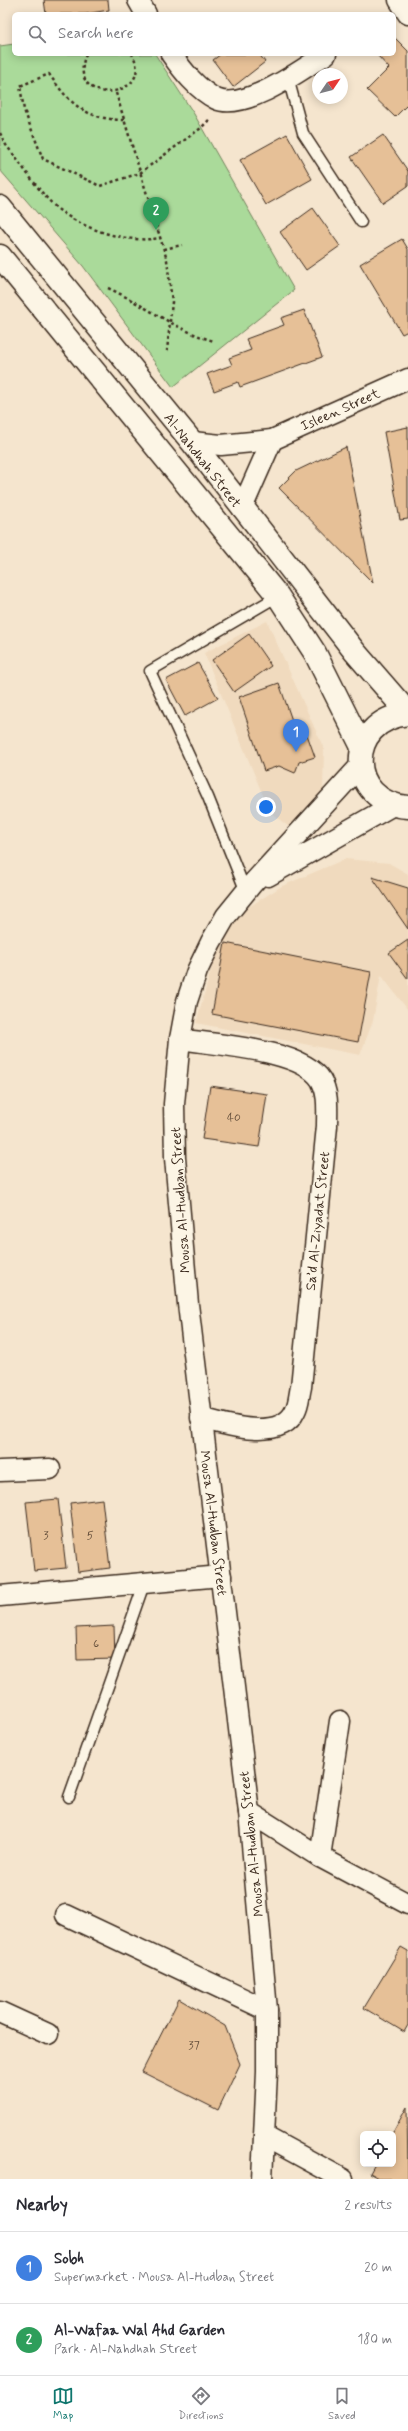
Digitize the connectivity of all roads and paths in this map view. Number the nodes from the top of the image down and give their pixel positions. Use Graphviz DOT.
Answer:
graph roads {
  1 [pos="138,0"];
  2 [pos="145,12"];
  3 [pos="85,56"];
  4 [pos="133,56"];
  5 [pos="172,56"];
  6 [pos="323,56"];
  7 [pos="288,78"];
  8 [pos="116,92"];
  9 [pos="217,99"];
  10 [pos="124,120"];
  11 [pos="0,133"];
  12 [pos="140,173"];
  13 [pos="0,207"];
  14 [pos="361,222"];
  15 [pos="160,238"];
  16 [pos="182,245"];
  17 [pos="164,249"];
  18 [pos="0,256"];
  19 [pos="108,288"];
  20 [pos="170,324"];
  21 [pos="214,341"];
  22 [pos="167,352"];
  23 [pos="408,378"];
  24 [pos="272,440"];
  25 [pos="192,442"];
  26 [pos="242,508"];
  27 [pos="278,596"];
  28 [pos="408,713"];
  29 [pos="361,757"];
  30 [pos="404,806"];
  31 [pos="249,888"];
  32 [pos="180,1039"];
  33 [pos="201,1418"];
  34 [pos="50,1469"];
  35 [pos="0,1471"];
  36 [pos="221,1576"];
  37 [pos="144,1584"];
  38 [pos="0,1596"];
  39 [pos="340,1721"];
  40 [pos="69,1797"];
  41 [pos="249,1812"];
  42 [pos="320,1856"];
  43 [pos="408,1904"];
  44 [pos="66,1915"];
  45 [pos="267,2010"];
  46 [pos="0,2012"];
  47 [pos="48,2034"];
  48 [pos="264,2136"];
  49 [pos="262,2179"];
  50 [pos="343,2179"];
  1 -- 2 [label="street"];
  3 -- 8 [label="path"];
  4 -- 8 [label="path"];
  5 -- 9 [label="street"];
  6 -- 7 [label="street"];
  7 -- 9 [label="street"];
  7 -- 14 [label="lane"];
  8 -- 10 [label="path"];
  9 -- 12 [label="path"];
  10 -- 12 [label="path"];
  10 -- 12 [label="path"];
  11 -- 15 [label="path"];
  12 -- 15 [label="path"];
  13 -- 25 [label="street, Al-Nahdhah Street"];
  15 -- 17 [label="path"];
  16 -- 17 [label="path"];
  17 -- 20 [label="path"];
  18 -- 27 [label="street, Al-Nahdhah Street"];
  19 -- 20 [label="path"];
  20 -- 21 [label="path"];
  20 -- 22 [label="path"];
  23 -- 24 [label="street, Isleen Street"];
  24 -- 25 [label="street, Isleen Street"];
  24 -- 26 [label="street"];
  25 -- 26 [label="street, Al-Nahdhah Street"];
  26 -- 28 [label="street, Al-Nahdhah Street"];
  27 -- 29 [label="street, Al-Nahdhah Street"];
  27 -- 31 [label="lane"];
  28 -- 29 [label="street"];
  29 -- 30 [label="street, Al-Nahdhah Street"];
  29 -- 31 [label="street, Mousa Al-Hudban Street"];
  30 -- 31 [label="street, Mousa Al-Hudban Street"];
  31 -- 32 [label="street, Mousa Al-Hudban Street"];
  32 -- 33 [label="street, Mousa Al-Hudban Street"];
  32 -- 33 [label="street, Sa’d Al-Ziyadat Street"];
  33 -- 36 [label="street, Mousa Al-Hudban Street"];
  34 -- 35 [label="street"];
  36 -- 37 [label="street"];
  36 -- 41 [label="street, Mousa Al-Hudban Street"];
  37 -- 38 [label="street"];
  37 -- 40 [label="lane"];
  39 -- 42 [label="street"];
  41 -- 42 [label="street"];
  41 -- 45 [label="street, Mousa Al-Hudban Street"];
  42 -- 43 [label="street"];
  44 -- 45 [label="street"];
  45 -- 48 [label="street, Mousa Al-Hudban Street"];
  46 -- 47 [label="street"];
  48 -- 49 [label="street, Mousa Al-Hudban Street"];
  48 -- 50 [label="street"];
}
